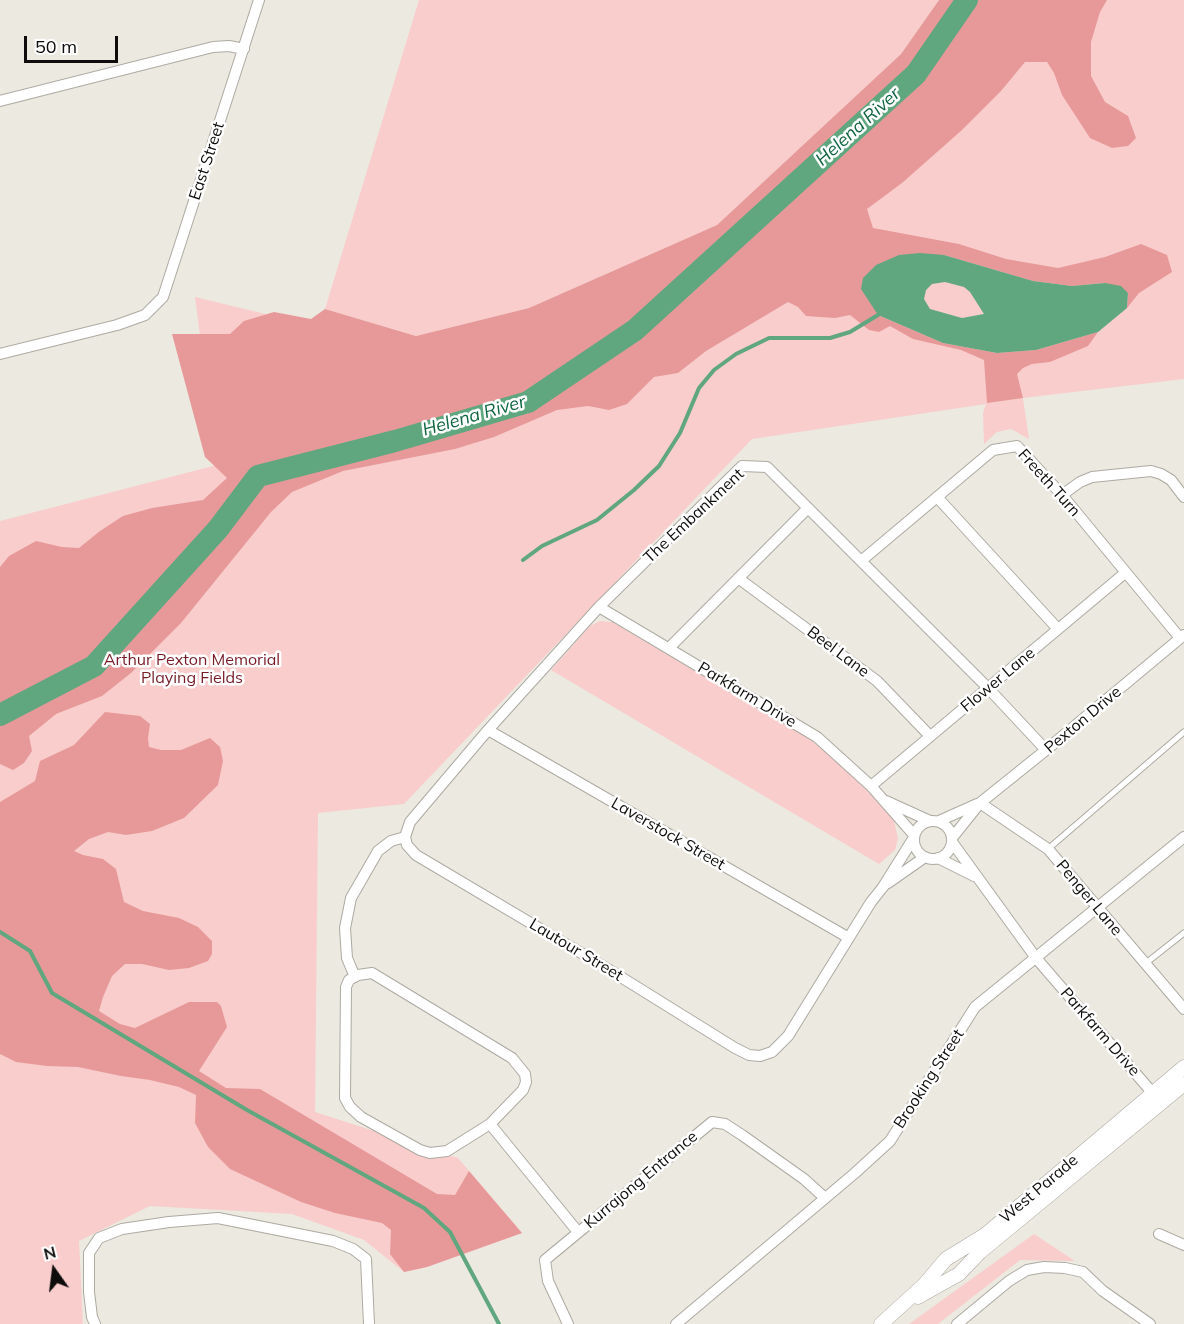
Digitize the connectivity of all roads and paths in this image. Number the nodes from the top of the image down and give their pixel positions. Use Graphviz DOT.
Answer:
graph roads {
  1 [pos="260,0"];
  2 [pos="244,49"];
  3 [pos="0,101"];
  4 [pos="0,354"];
  5 [pos="1062,495"];
  6 [pos="937,496"];
  7 [pos="1184,497"];
  8 [pos="808,508"];
  9 [pos="861,561"];
  10 [pos="1125,573"];
  11 [pos="738,578"];
  12 [pos="599,607"];
  13 [pos="1058,629"];
  14 [pos="1183,639"];
  15 [pos="669,648"];
  16 [pos="988,688"];
  17 [pos="488,730"];
  18 [pos="1184,732"];
  19 [pos="930,736"];
  20 [pos="1046,750"];
  21 [pos="871,786"];
  22 [pos="883,800"];
  23 [pos="980,803"];
  24 [pos="934,821"];
  25 [pos="405,837"];
  26 [pos="914,837"];
  27 [pos="1184,837"];
  28 [pos="952,840"];
  29 [pos="1047,849"];
  30 [pos="925,857"];
  31 [pos="938,858"];
  32 [pos="975,876"];
  33 [pos="883,887"];
  34 [pos="1097,908"];
  35 [pos="1184,933"];
  36 [pos="849,938"];
  37 [pos="1036,958"];
  38 [pos="1144,964"];
  39 [pos="355,977"];
  40 [pos="1184,1009"];
  41 [pos="1184,1067"];
  42 [pos="1184,1084"];
  43 [pos="1157,1098"];
  44 [pos="490,1124"];
  45 [pos="825,1198"];
  46 [pos="578,1232"];
  47 [pos="1159,1234"];
  48 [pos="1184,1245"];
  49 [pos="896,1312"];
  50 [pos="961,1323"];
  51 [pos="95,1324"];
  52 [pos="369,1324"];
  53 [pos="568,1324"];
  54 [pos="676,1324"];
  55 [pos="881,1324"];
  56 [pos="1150,1324"];
  1 -- 2 [label="street, East Street"];
  2 -- 3 [label="street"];
  2 -- 4 [label="street, East Street"];
  5 -- 6 [label="street, Freeth Turn"];
  5 -- 7 [label="street"];
  5 -- 10 [label="street, Freeth Turn"];
  6 -- 9 [label="street, Freeth Turn"];
  6 -- 13 [label="street"];
  8 -- 9 [label="street, The Embankment"];
  8 -- 11 [label="street"];
  8 -- 12 [label="street, The Embankment"];
  9 -- 16 [label="street, The Embankment"];
  10 -- 13 [label="street, Flower Lane"];
  10 -- 14 [label="street, Freeth Turn"];
  11 -- 15 [label="street"];
  11 -- 19 [label="street, Beel Lane"];
  12 -- 15 [label="street, Parkfarm Drive"];
  12 -- 17 [label="street, The Embankment"];
  13 -- 16 [label="street, Flower Lane"];
  14 -- 20 [label="street, Pexton Drive"];
  15 -- 21 [label="street, Parkfarm Drive"];
  16 -- 19 [label="street, Flower Lane"];
  16 -- 20 [label="street, The Embankment"];
  17 -- 25 [label="street, The Embankment"];
  17 -- 36 [label="street, Laverstock Street"];
  18 -- 29 [label="lane"];
  19 -- 21 [label="street, Flower Lane"];
  20 -- 23 [label="street, Pexton Drive"];
  21 -- 22 [label="street, Parkfarm Drive"];
  22 -- 24 [label="street, Parkfarm Drive"];
  22 -- 26 [label="street, Parkfarm Drive"];
  23 -- 24 [label="street, Pexton Drive"];
  23 -- 28 [label="street, Pexton Drive"];
  23 -- 29 [label="street, Penger Lane"];
  24 -- 26 [label="street"];
  24 -- 28 [label="street, Parkfarm Drive"];
  25 -- 36 [label="street, Lautour Street"];
  25 -- 39 [label="street"];
  26 -- 30 [label="street, Parkfarm Drive"];
  26 -- 33 [label="street"];
  27 -- 34 [label="street, Brooking Street"];
  28 -- 31 [label="street"];
  28 -- 32 [label="street, Parkfarm Drive"];
  29 -- 34 [label="street, Penger Lane"];
  30 -- 31 [label="street, Parkfarm Drive"];
  30 -- 33 [label="street"];
  31 -- 32 [label="street, Parkfarm Drive"];
  32 -- 37 [label="street, Parkfarm Drive"];
  33 -- 36 [label="street"];
  34 -- 37 [label="street, Brooking Street"];
  34 -- 38 [label="street, Penger Lane"];
  35 -- 38 [label="lane"];
  37 -- 43 [label="street, Parkfarm Drive"];
  37 -- 45 [label="street, Brooking Street"];
  38 -- 40 [label="street, Penger Lane"];
  39 -- 44 [label="street"];
  39 -- 44 [label="street"];
  41 -- 43 [label="street, West Parade"];
  42 -- 43 [label="street, West Parade"];
  43 -- 49 [label="street, West Parade"];
  43 -- 49 [label="street, West Parade"];
  44 -- 46 [label="street"];
  45 -- 46 [label="street, Kurrajong Entrance"];
  45 -- 54 [label="street, Brooking Street"];
  46 -- 53 [label="street, Kurrajong Entrance"];
  47 -- 48 [label="street"];
  49 -- 55 [label="street, West Parade"];
  50 -- 56 [label="street"];
  51 -- 52 [label="street"];
}
